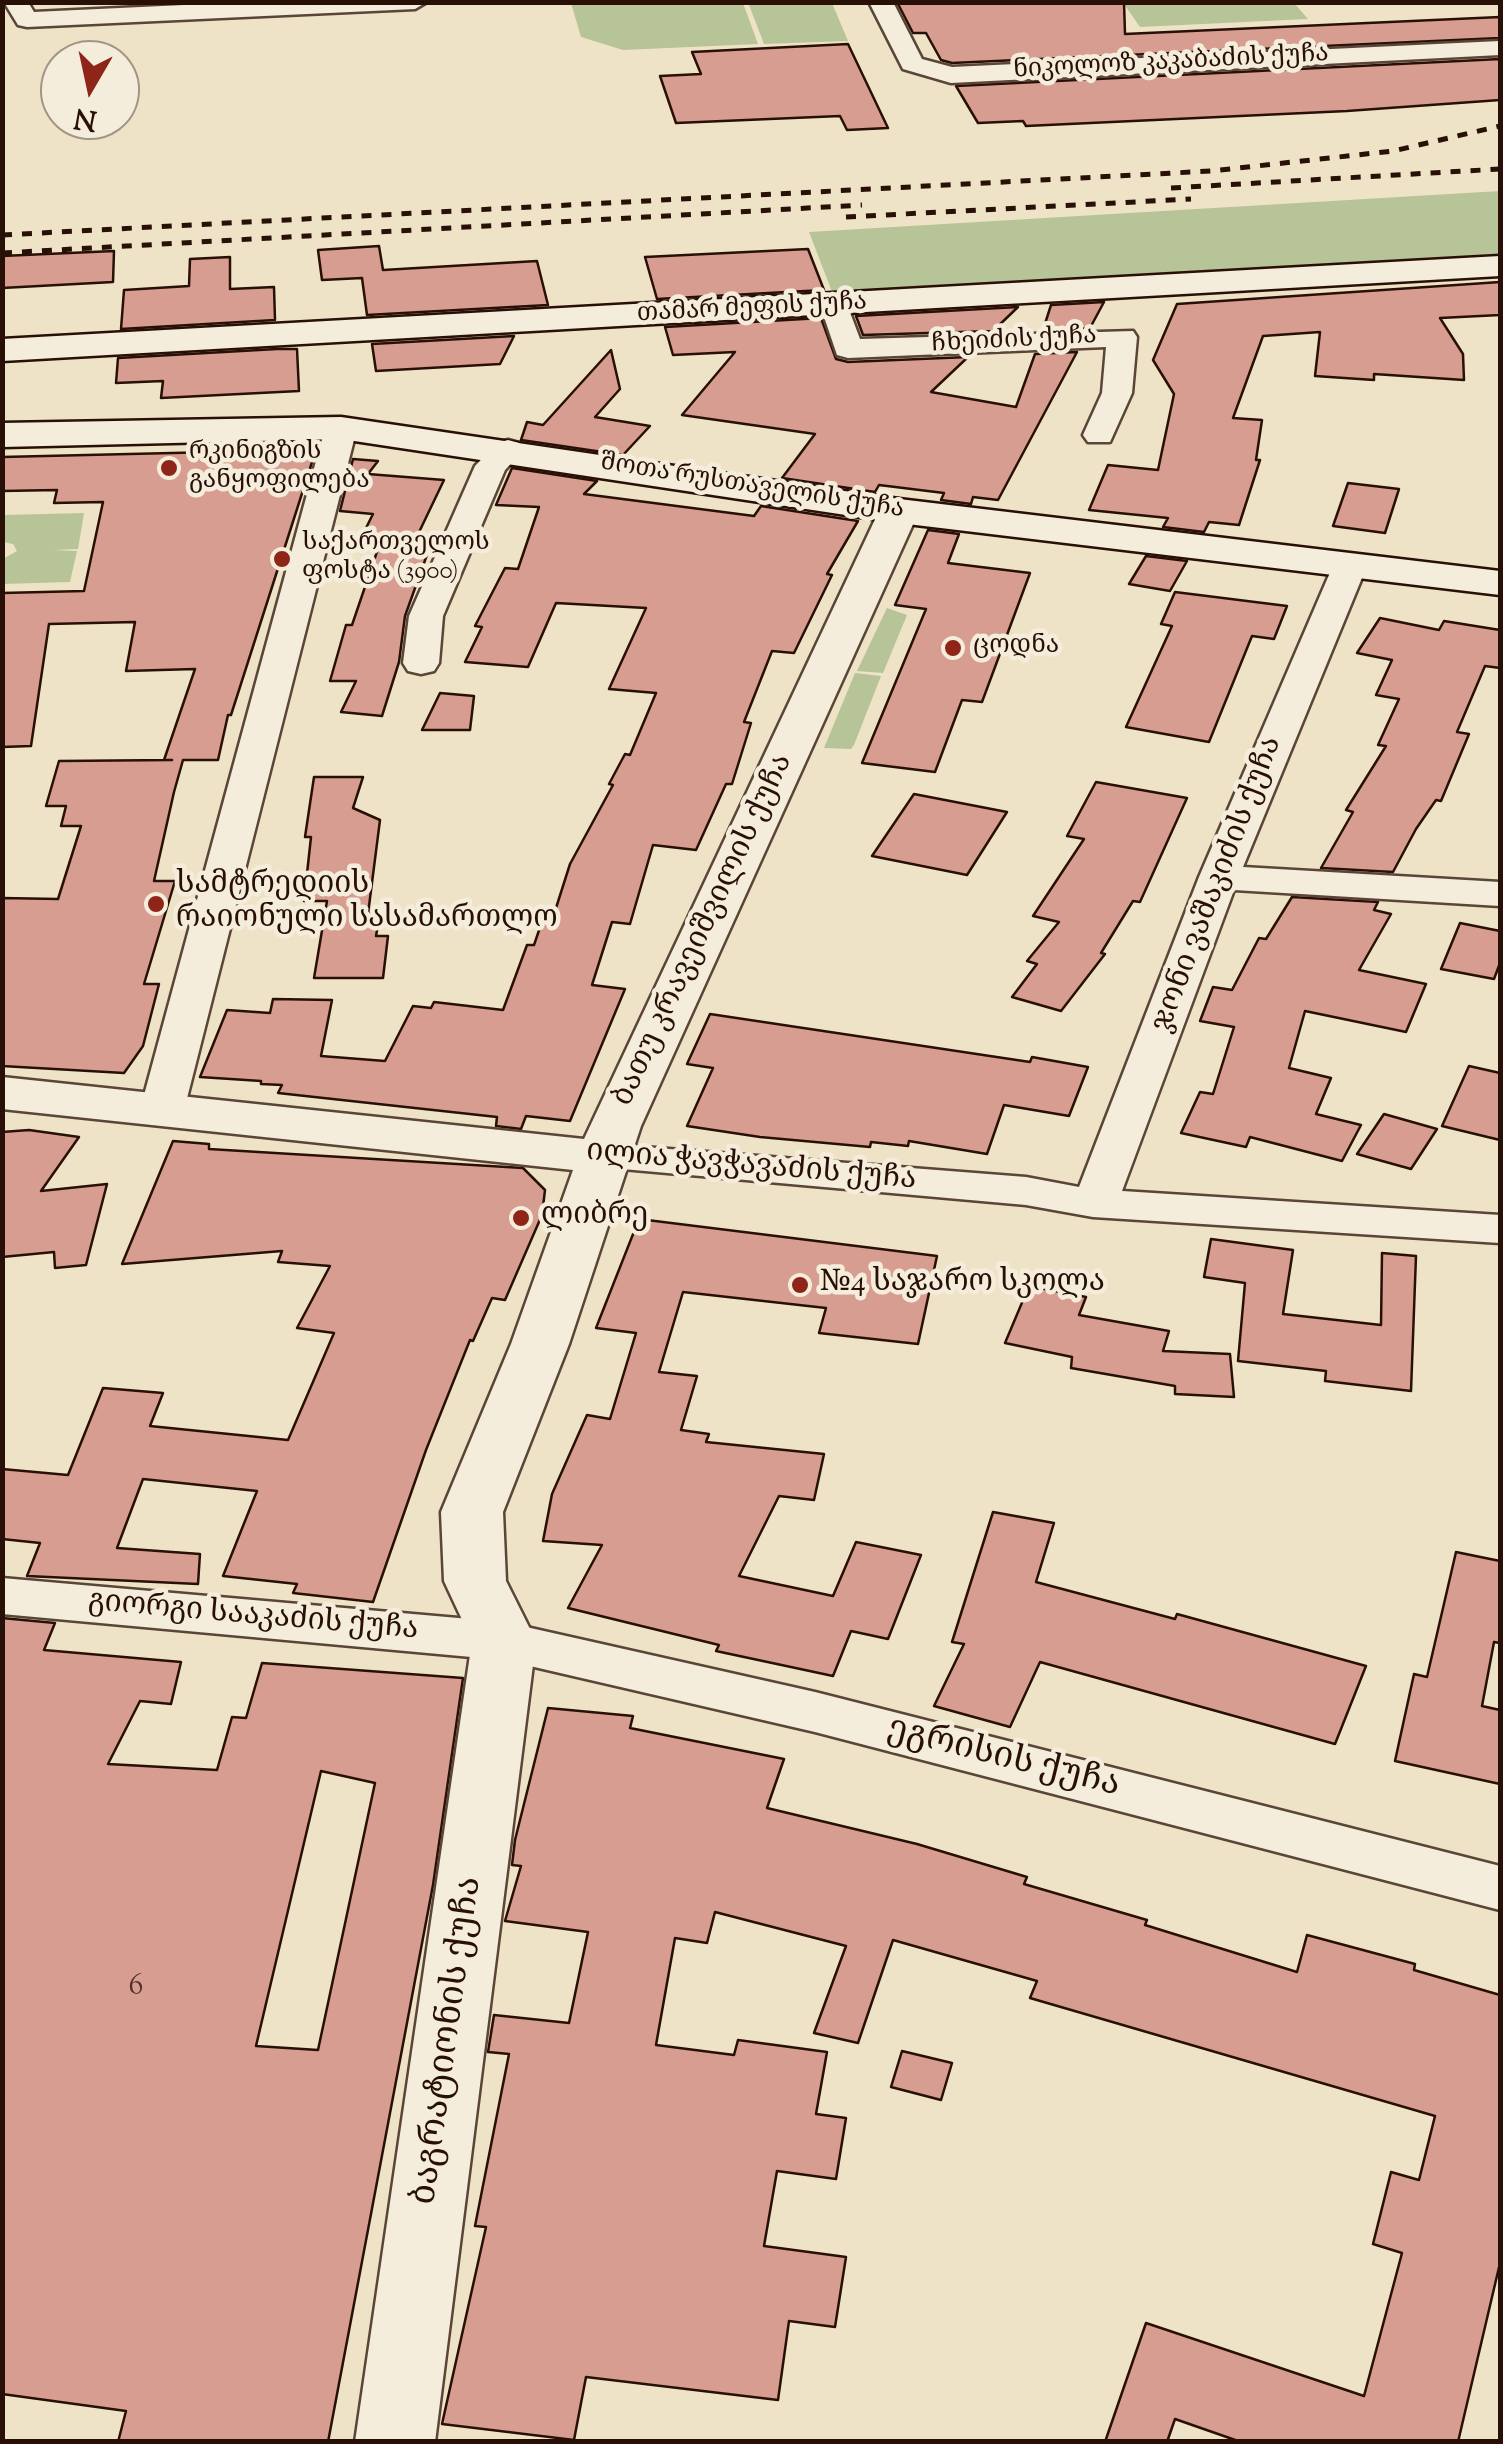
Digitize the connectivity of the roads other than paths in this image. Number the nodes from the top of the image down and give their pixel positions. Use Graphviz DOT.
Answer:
graph roads {
  1 [pos="415,2"];
  2 [pos="882,2"];
  3 [pos="21,11"];
  4 [pos="1500,48"];
  5 [pos="1500,266"];
  6 [pos="836,305"];
  7 [pos="2,350"];
  8 [pos="341,428"];
  9 [pos="2,435"];
  10 [pos="1099,435"];
  11 [pos="508,450"];
  12 [pos="900,510"];
  13 [pos="1349,568"];
  14 [pos="1500,583"];
  15 [pos="422,663"];
  16 [pos="1219,877"];
  17 [pos="1500,894"];
  18 [pos="2,1093"];
  19 [pos="162,1110"];
  20 [pos="605,1157"];
  21 [pos="1093,1203"];
  22 [pos="1500,1228"];
  23 [pos="2,1596"];
  24 [pos="504,1641"];
  25 [pos="1500,1888"];
  26 [pos="395,2442"];
  1 -- 3 [label="street"];
  2 -- 4 [label="street, ნიკოლოზ კაკაბაძის ქუჩა"];
  5 -- 6 [label="main road, თამარ მეფის ქუჩა"];
  6 -- 7 [label="main road, თამარ მეფის ქუჩა"];
  6 -- 10 [label="street, ჩხეიძის ქუჩა"];
  8 -- 9 [label="main road, შოთა რუსთაველის ქუჩა"];
  8 -- 11 [label="main road, შოთა რუსთაველის ქუჩა"];
  8 -- 19 [label="street"];
  11 -- 12 [label="main road, შოთა რუსთაველის ქუჩა"];
  11 -- 15 [label="street"];
  12 -- 13 [label="main road, შოთა რუსთაველის ქუჩა"];
  12 -- 20 [label="main road, ბათუ კრავეიშვილის ქუჩა"];
  13 -- 14 [label="main road, შოთა რუსთაველის ქუჩა"];
  13 -- 16 [label="street, ჯონი ვაშაკიძის ქუჩა"];
  16 -- 17 [label="street"];
  16 -- 21 [label="street, ჯონი ვაშაკიძის ქუჩა"];
  18 -- 19 [label="main road, ილია ჭავჭავაძის ქუჩა"];
  19 -- 20 [label="main road, ილია ჭავჭავაძის ქუჩა"];
  20 -- 21 [label="street, ილია ჭავჭავაძის ქუჩა"];
  20 -- 24 [label="main road, ბათუ კრავეიშვილის ქუჩა"];
  21 -- 22 [label="street, ილია ჭავჭავაძის ქუჩა"];
  23 -- 24 [label="street, გიორგი სააკაძის ქუჩა"];
  24 -- 25 [label="street, ეგრისის ქუჩა"];
  24 -- 26 [label="main road, ბაგრატიონის ქუჩა"];
}
